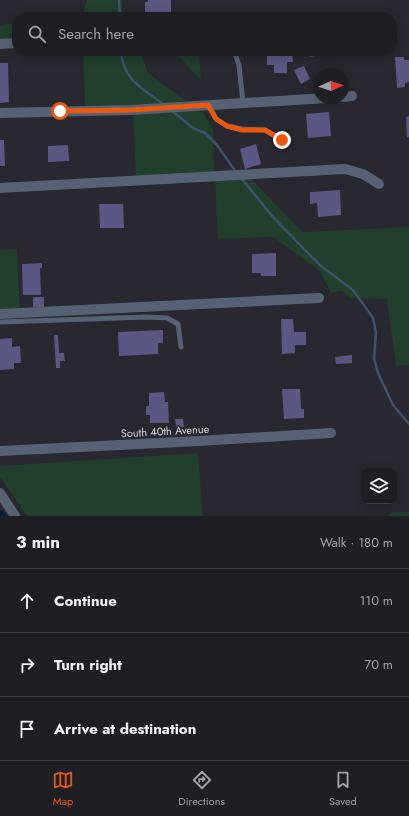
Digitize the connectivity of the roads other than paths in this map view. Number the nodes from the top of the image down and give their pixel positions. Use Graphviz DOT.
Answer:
graph roads {
  1 [pos="12,43"];
  2 [pos="0,44"];
  3 [pos="235,56"];
  4 [pos="313,99"];
  5 [pos="243,103"];
  6 [pos="208,105"];
  7 [pos="0,112"];
  8 [pos="282,140"];
  9 [pos="379,184"];
  10 [pos="0,188"];
  11 [pos="319,298"];
  12 [pos="0,314"];
  13 [pos="0,322"];
  14 [pos="181,346"];
  15 [pos="331,433"];
  16 [pos="0,451"];
  17 [pos="0,493"];
  18 [pos="15,516"];
  1 -- 2 [label="street"];
  3 -- 5 [label="lane"];
  4 -- 5 [label="street"];
  5 -- 6 [label="street"];
  6 -- 7 [label="street"];
  6 -- 8 [label="lane"];
  9 -- 10 [label="street"];
  11 -- 12 [label="street"];
  13 -- 14 [label="lane"];
  15 -- 16 [label="street, South 40th Avenue"];
  17 -- 18 [label="street"];
}
